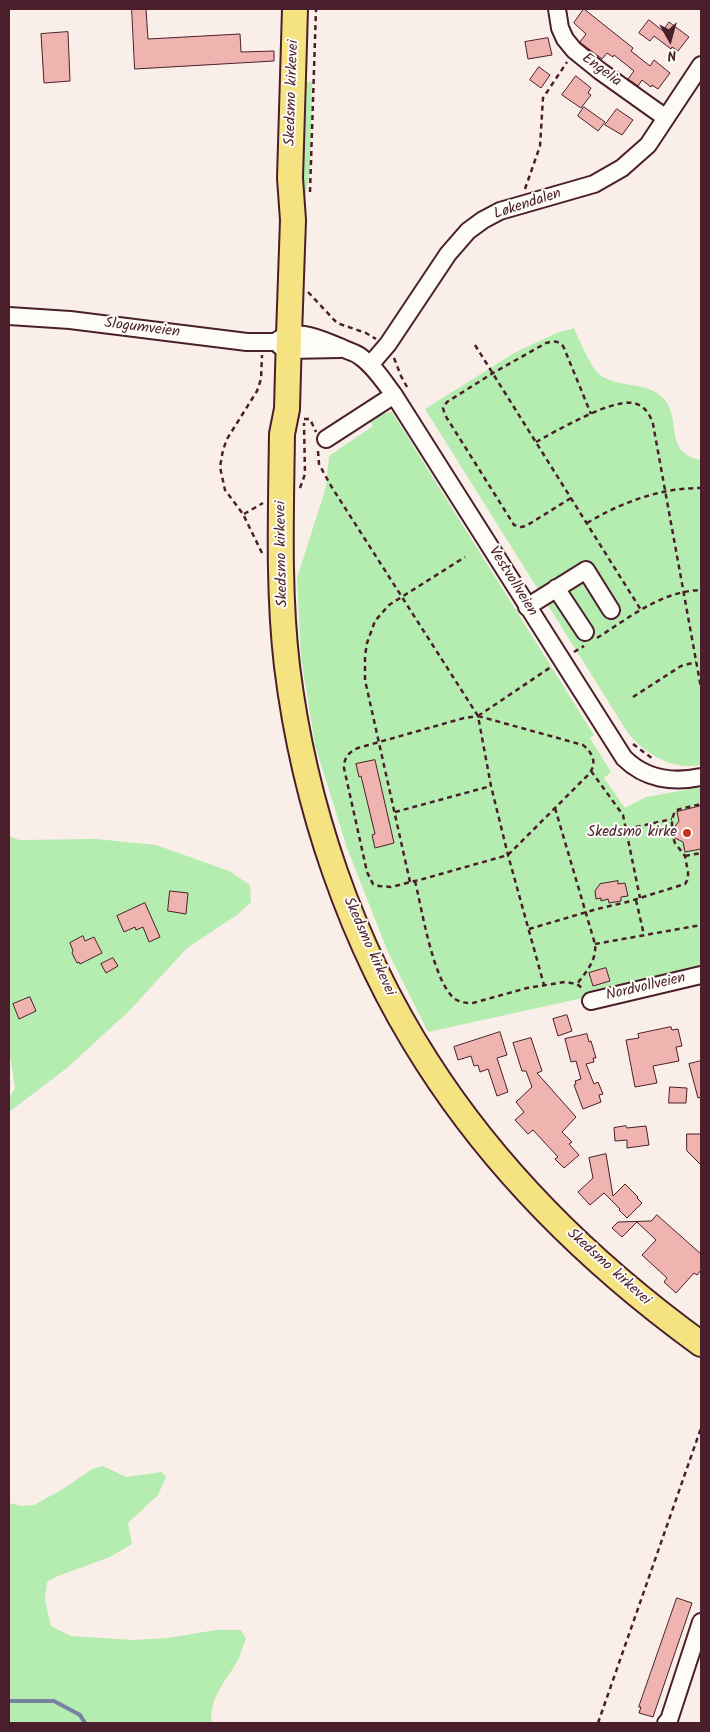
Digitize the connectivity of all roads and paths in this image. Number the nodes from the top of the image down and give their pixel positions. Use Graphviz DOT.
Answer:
graph roads {
  1 [pos="296,9"];
  2 [pos="316,9"];
  3 [pos="557,9"];
  4 [pos="574,50"];
  5 [pos="701,65"];
  6 [pos="666,118"];
  7 [pos="308,197"];
  8 [pos="522,205"];
  9 [pos="306,299"];
  10 [pos="9,316"];
  11 [pos="379,341"];
  12 [pos="279,345"];
  13 [pos="475,345"];
  14 [pos="392,356"];
  15 [pos="370,365"];
  16 [pos="493,373"];
  17 [pos="257,391"];
  18 [pos="401,391"];
  19 [pos="591,414"];
  20 [pos="325,440"];
  21 [pos="536,442"];
  22 [pos="701,488"];
  23 [pos="298,490"];
  24 [pos="666,492"];
  25 [pos="571,498"];
  26 [pos="266,502"];
  27 [pos="243,514"];
  28 [pos="587,524"];
  29 [pos="465,557"];
  30 [pos="556,588"];
  31 [pos="701,590"];
  32 [pos="684,592"];
  33 [pos="402,598"];
  34 [pos="527,606"];
  35 [pos="611,610"];
  36 [pos="641,610"];
  37 [pos="585,632"];
  38 [pos="569,645"];
  39 [pos="696,662"];
  40 [pos="556,664"];
  41 [pos="701,688"];
  42 [pos="632,697"];
  43 [pos="478,716"];
  44 [pos="629,740"];
  45 [pos="379,742"];
  46 [pos="657,761"];
  47 [pos="591,771"];
  48 [pos="701,777"];
  49 [pos="491,786"];
  50 [pos="701,804"];
  51 [pos="555,808"];
  52 [pos="395,812"];
  53 [pos="672,819"];
  54 [pos="627,829"];
  55 [pos="701,853"];
  56 [pos="508,855"];
  57 [pos="685,856"];
  58 [pos="415,881"];
  59 [pos="410,882"];
  60 [pos="640,898"];
  61 [pos="636,900"];
  62 [pos="585,912"];
  63 [pos="701,925"];
  64 [pos="529,928"];
  65 [pos="644,935"];
  66 [pos="595,944"];
  67 [pos="701,975"];
  68 [pos="577,984"];
  69 [pos="544,985"];
  70 [pos="590,1001"];
  71 [pos="701,1344"];
  72 [pos="701,1428"];
  73 [pos="701,1622"];
  74 [pos="598,1723"];
  75 [pos="666,1723"];
  1 -- 12 [label="highway, Skedsmo kirkevei"];
  2 -- 7 [label="path"];
  3 -- 4 [label="street, Engelia"];
  4 -- 6 [label="street, Engelia"];
  4 -- 8 [label="path"];
  5 -- 6 [label="street, Løkendalen"];
  6 -- 8 [label="street, Løkendalen"];
  8 -- 15 [label="street, Løkendalen"];
  9 -- 11 [label="path"];
  10 -- 12 [label="street, Slogumveien"];
  12 -- 15 [label="street, Vestvollveien"];
  12 -- 17 [label="path"];
  12 -- 71 [label="highway, Skedsmo kirkevei"];
  13 -- 16 [label="path"];
  14 -- 18 [label="path"];
  15 -- 18 [label="street, Vestvollveien"];
  16 -- 19 [label="path"];
  16 -- 21 [label="path"];
  16 -- 25 [label="path"];
  18 -- 20 [label="street"];
  18 -- 34 [label="street, Vestvollveien"];
  19 -- 21 [label="path"];
  19 -- 24 [label="path"];
  20 -- 23 [label="path"];
  20 -- 33 [label="path"];
  21 -- 25 [label="path"];
  22 -- 24 [label="path"];
  24 -- 28 [label="path"];
  24 -- 32 [label="path"];
  25 -- 28 [label="path"];
  26 -- 27 [label="path"];
  28 -- 36 [label="path"];
  29 -- 33 [label="path"];
  30 -- 34 [label="street"];
  30 -- 35 [label="street"];
  30 -- 37 [label="street"];
  31 -- 32 [label="path"];
  32 -- 36 [label="path"];
  32 -- 39 [label="path"];
  33 -- 43 [label="path"];
  33 -- 45 [label="path"];
  34 -- 48 [label="street, Vestvollveien"];
  36 -- 38 [label="path"];
  39 -- 41 [label="path"];
  39 -- 42 [label="path"];
  40 -- 43 [label="path"];
  43 -- 45 [label="path"];
  43 -- 47 [label="path"];
  43 -- 49 [label="path"];
  44 -- 46 [label="path"];
  45 -- 52 [label="path"];
  45 -- 59 [label="path"];
  47 -- 51 [label="path"];
  47 -- 54 [label="path"];
  49 -- 52 [label="path"];
  49 -- 56 [label="path"];
  50 -- 53 [label="path"];
  51 -- 56 [label="path"];
  51 -- 62 [label="path"];
  52 -- 59 [label="path"];
  53 -- 54 [label="path"];
  53 -- 57 [label="path"];
  54 -- 60 [label="path"];
  55 -- 57 [label="path"];
  56 -- 58 [label="path"];
  56 -- 64 [label="path"];
  57 -- 60 [label="path"];
  58 -- 59 [label="path"];
  58 -- 69 [label="path"];
  60 -- 61 [label="path"];
  61 -- 62 [label="path"];
  61 -- 65 [label="path"];
  62 -- 64 [label="path"];
  62 -- 66 [label="path"];
  63 -- 65 [label="path"];
  64 -- 69 [label="path"];
  65 -- 66 [label="path"];
  66 -- 68 [label="path"];
  67 -- 70 [label="street, Nordvollveien"];
  68 -- 69 [label="path"];
  68 -- 70 [label="path"];
  72 -- 74 [label="path"];
  73 -- 75 [label="street"];
}
